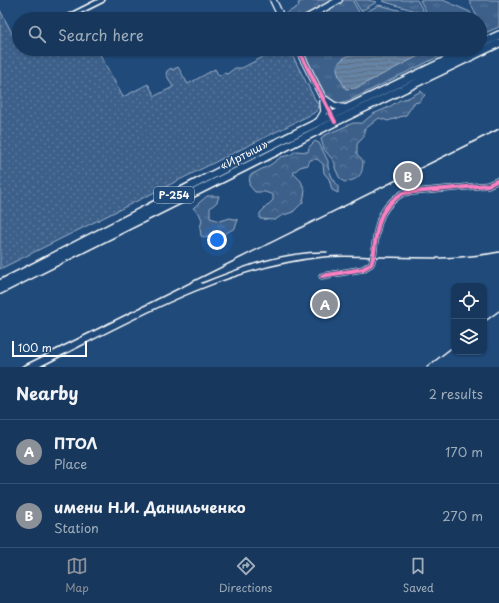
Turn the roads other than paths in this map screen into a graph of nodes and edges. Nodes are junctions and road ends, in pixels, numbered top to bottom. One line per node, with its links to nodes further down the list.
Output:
1 (102, 0): 4 (street)
2 (273, 0): 5 (street)
3 (339, 0): 6 (street)
4 (78, 12)
5 (279, 12)
6 (318, 12)
7 (499, 35): 8 (main road)
8 (487, 41)
9 (499, 43): 10 (main road, «Иртыш» / Р-254)
10 (487, 48)
11 (302, 56): 14 (street)
12 (456, 56): 15 (main road, «Иртыш» / Р-254)
13 (471, 56): 16 (main road, «Иртыш» / Р-254)
14 (322, 96): 15 (street); 16 (street); 17 (street)
15 (348, 108): 16 (main road, «Иртыш» / Р-254)
16 (333, 119): 17 (main road, «Иртыш» / Р-254); 21 (main road, «Иртыш» / Р-254)
17 (316, 124): 20 (main road, «Иртыш» / Р-254)
18 (499, 180): 19 (street)
19 (322, 276)
20 (0, 284)
21 (0, 290)

